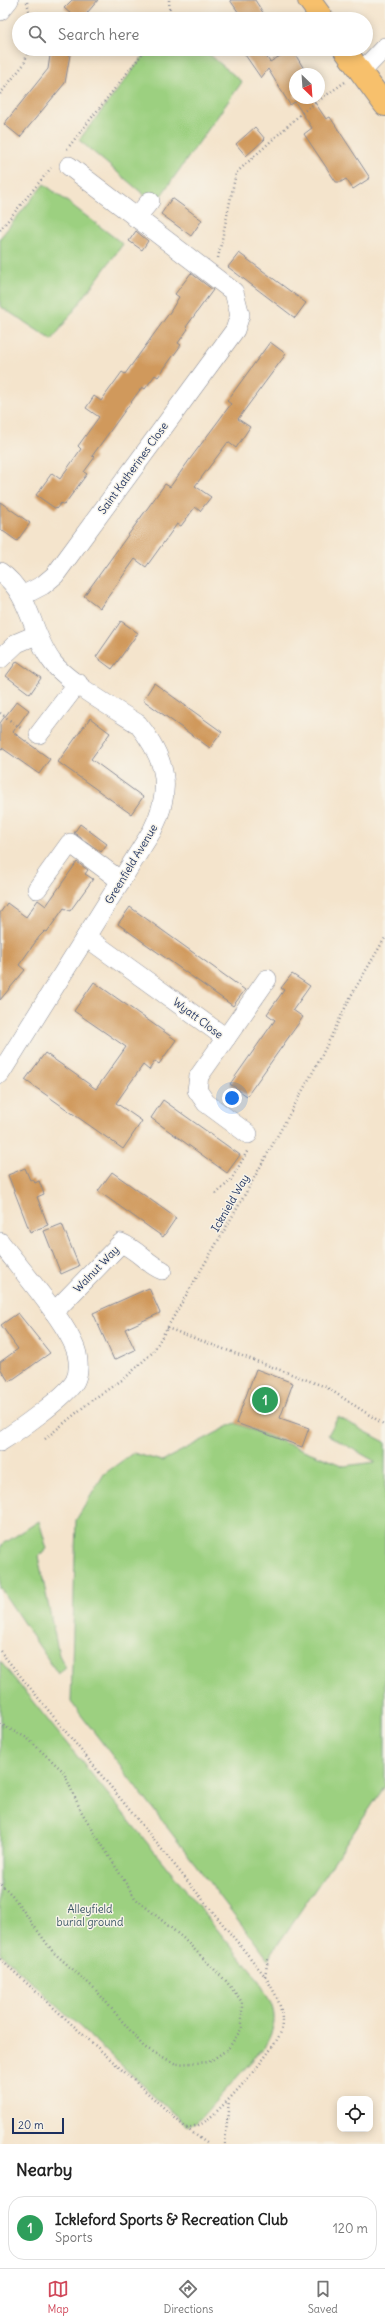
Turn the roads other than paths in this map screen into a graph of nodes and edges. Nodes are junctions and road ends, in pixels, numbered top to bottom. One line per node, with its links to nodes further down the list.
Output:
1 (9, 0): 3 (street)
2 (309, 0): 4 (main road)
3 (0, 10)
4 (318, 12)
5 (385, 47): 7 (street)
6 (349, 56): 7 (main road)
7 (361, 72): 8 (main road)
8 (385, 105)
9 (61, 163): 11 (street)
10 (150, 200): 11 (street)
11 (136, 218): 13 (street, Saint Katherines Close)
12 (0, 572): 13 (street, Greenfield Avenue)
13 (22, 596): 14 (street, Greenfield Avenue)
14 (36, 634): 15 (street); 16 (street, Greenfield Avenue)
15 (0, 659)
16 (78, 684): 17 (street); 18 (street, Greenfield Avenue)
17 (39, 734)
18 (121, 882): 19 (street); 20 (street, Greenfield Avenue)
19 (37, 889)
20 (86, 937): 22 (street, Wyatt Close); 23 (street, Greenfield Avenue)
21 (267, 979): 22 (street)
22 (226, 1038): 24 (street, Wyatt Close)
23 (0, 1074)
24 (248, 1134)
25 (0, 1242): 27 (street)
26 (162, 1270): 27 (street, Walnut Way)
27 (54, 1312): 28 (street)
28 (0, 1442)

